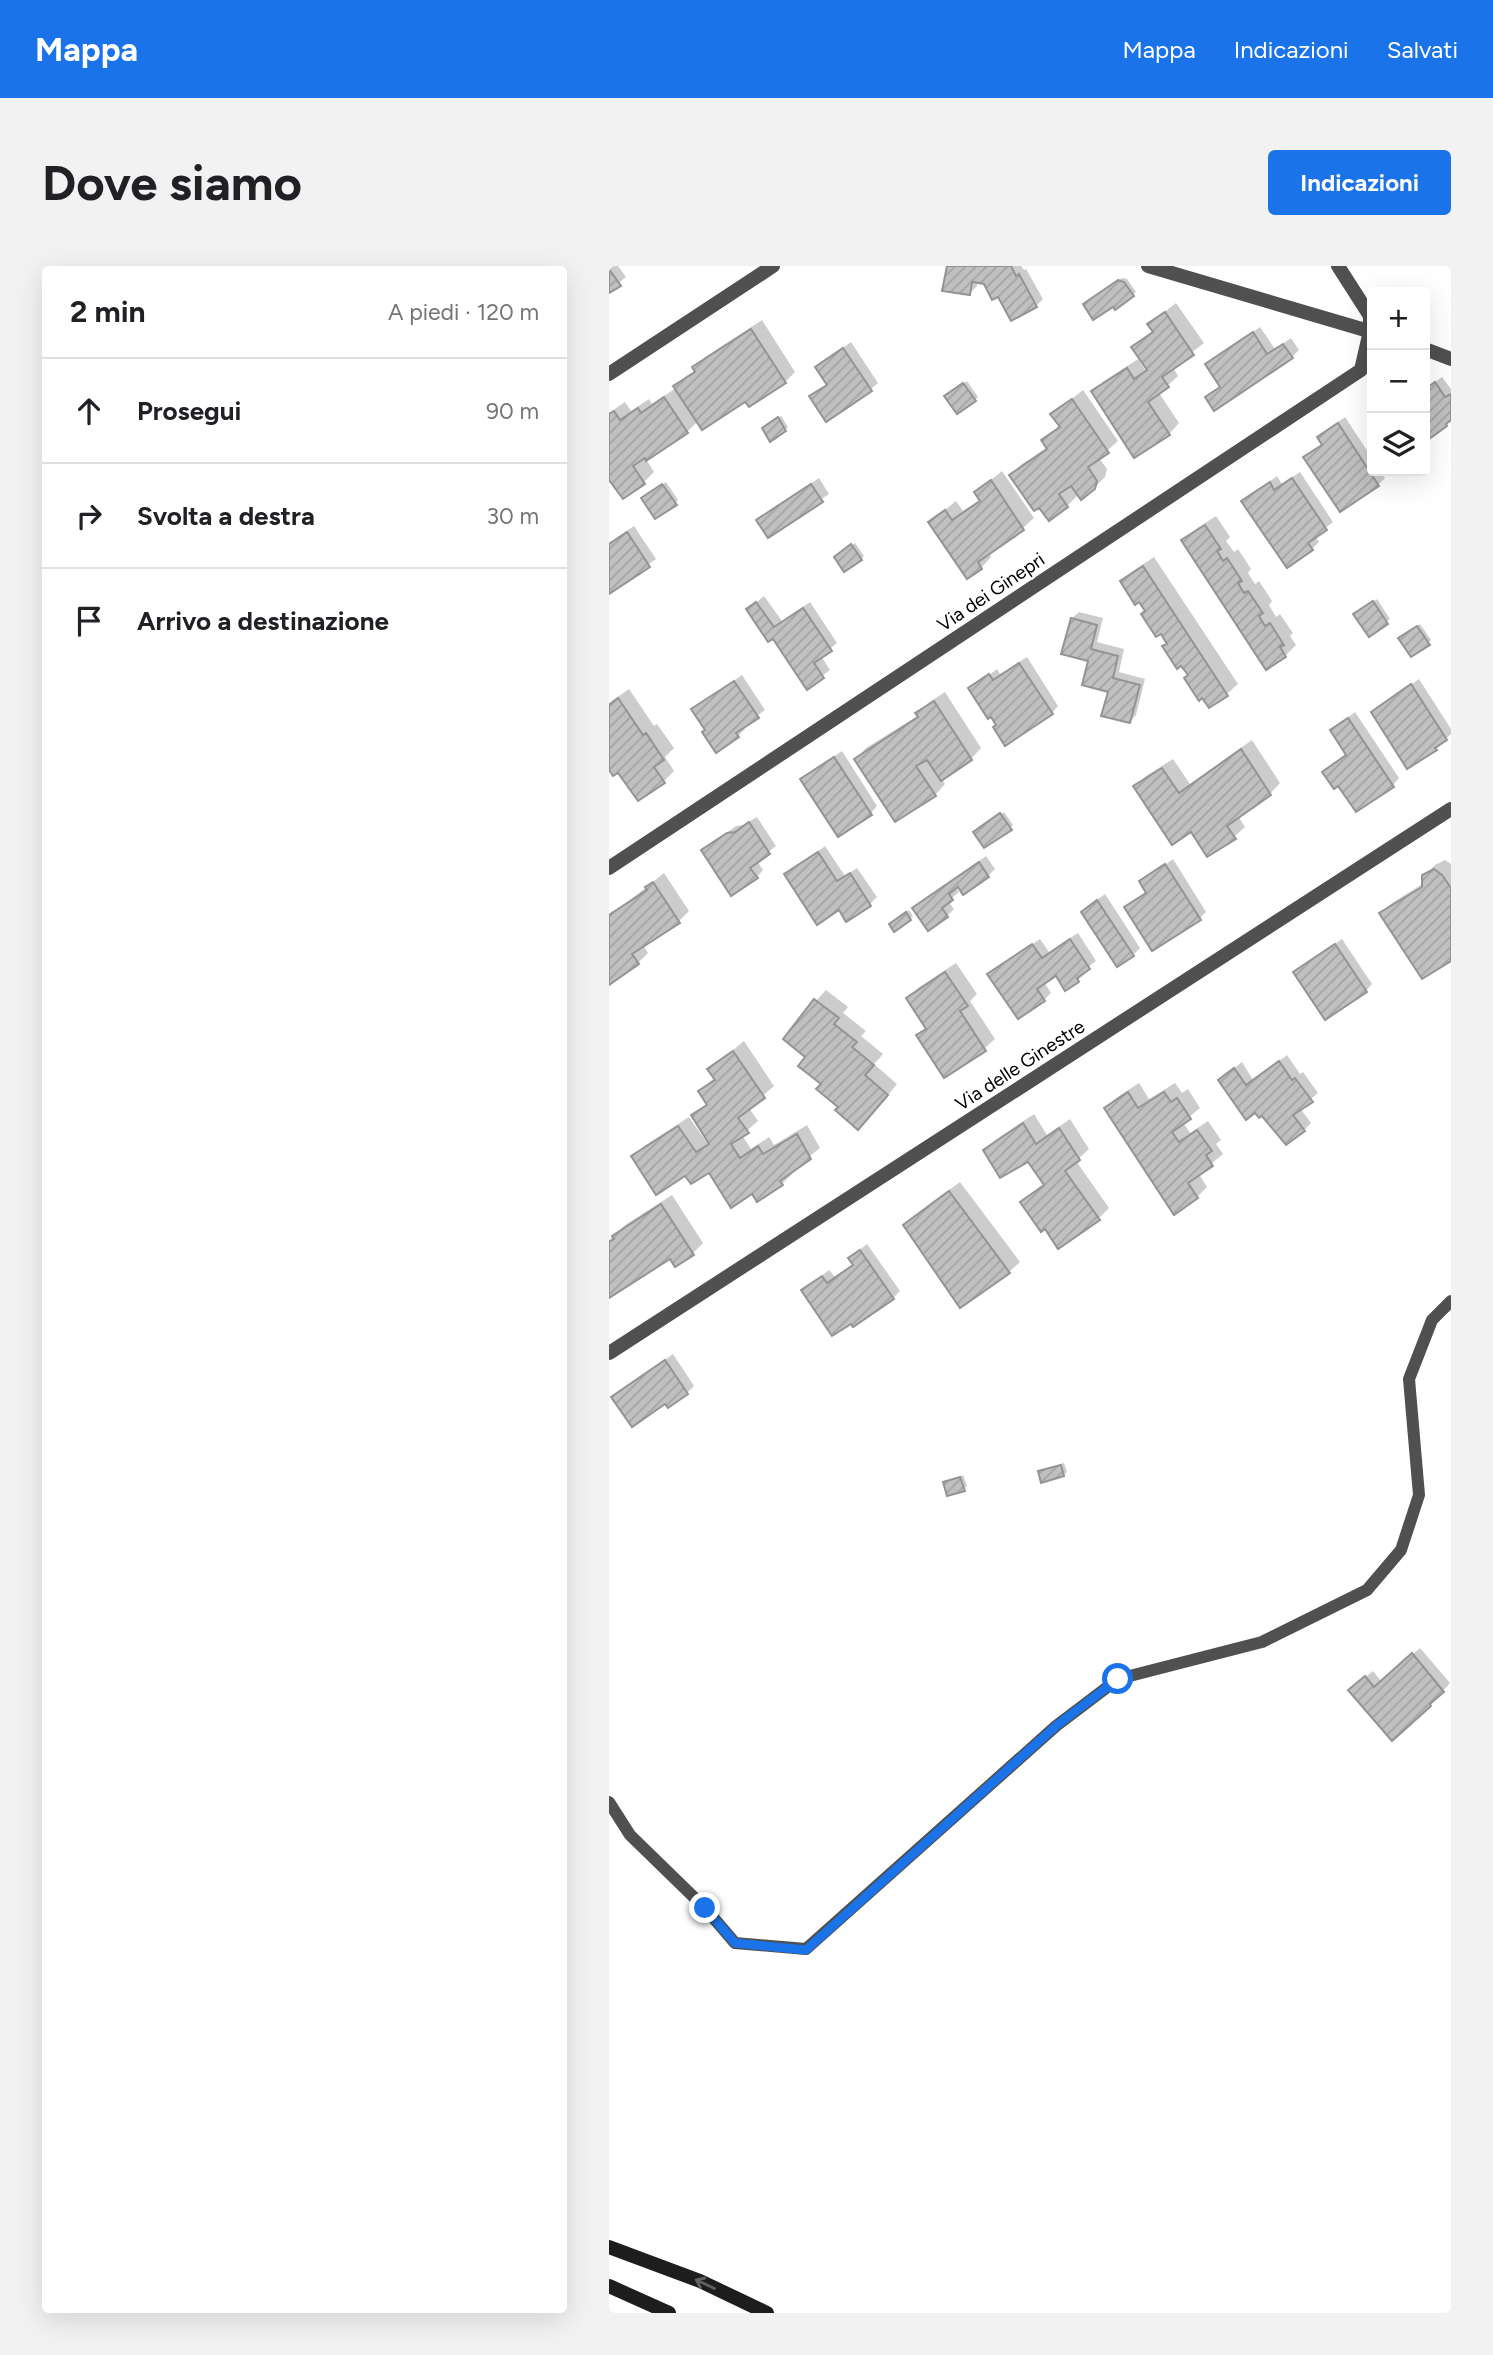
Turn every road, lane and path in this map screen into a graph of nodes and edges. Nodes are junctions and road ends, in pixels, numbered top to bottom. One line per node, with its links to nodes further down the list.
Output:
1 (773, 266): 9 (street)
2 (1148, 266): 5 (street)
3 (1338, 266): 4 (street)
4 (1367, 311)
5 (1367, 330)
6 (1367, 347): 11 (street, Via dei Ginepri)
7 (1428, 350): 8 (street)
8 (1451, 359)
9 (609, 374)
10 (1451, 809): 13 (street, Via delle Ginestre)
11 (609, 868)
12 (1451, 1301): 14 (lane)
13 (609, 1353)
14 (609, 1802)
15 (609, 2247): 18 (main road, one-way to 15)
16 (609, 2286): 17 (main road)
17 (669, 2313)
18 (767, 2313)

